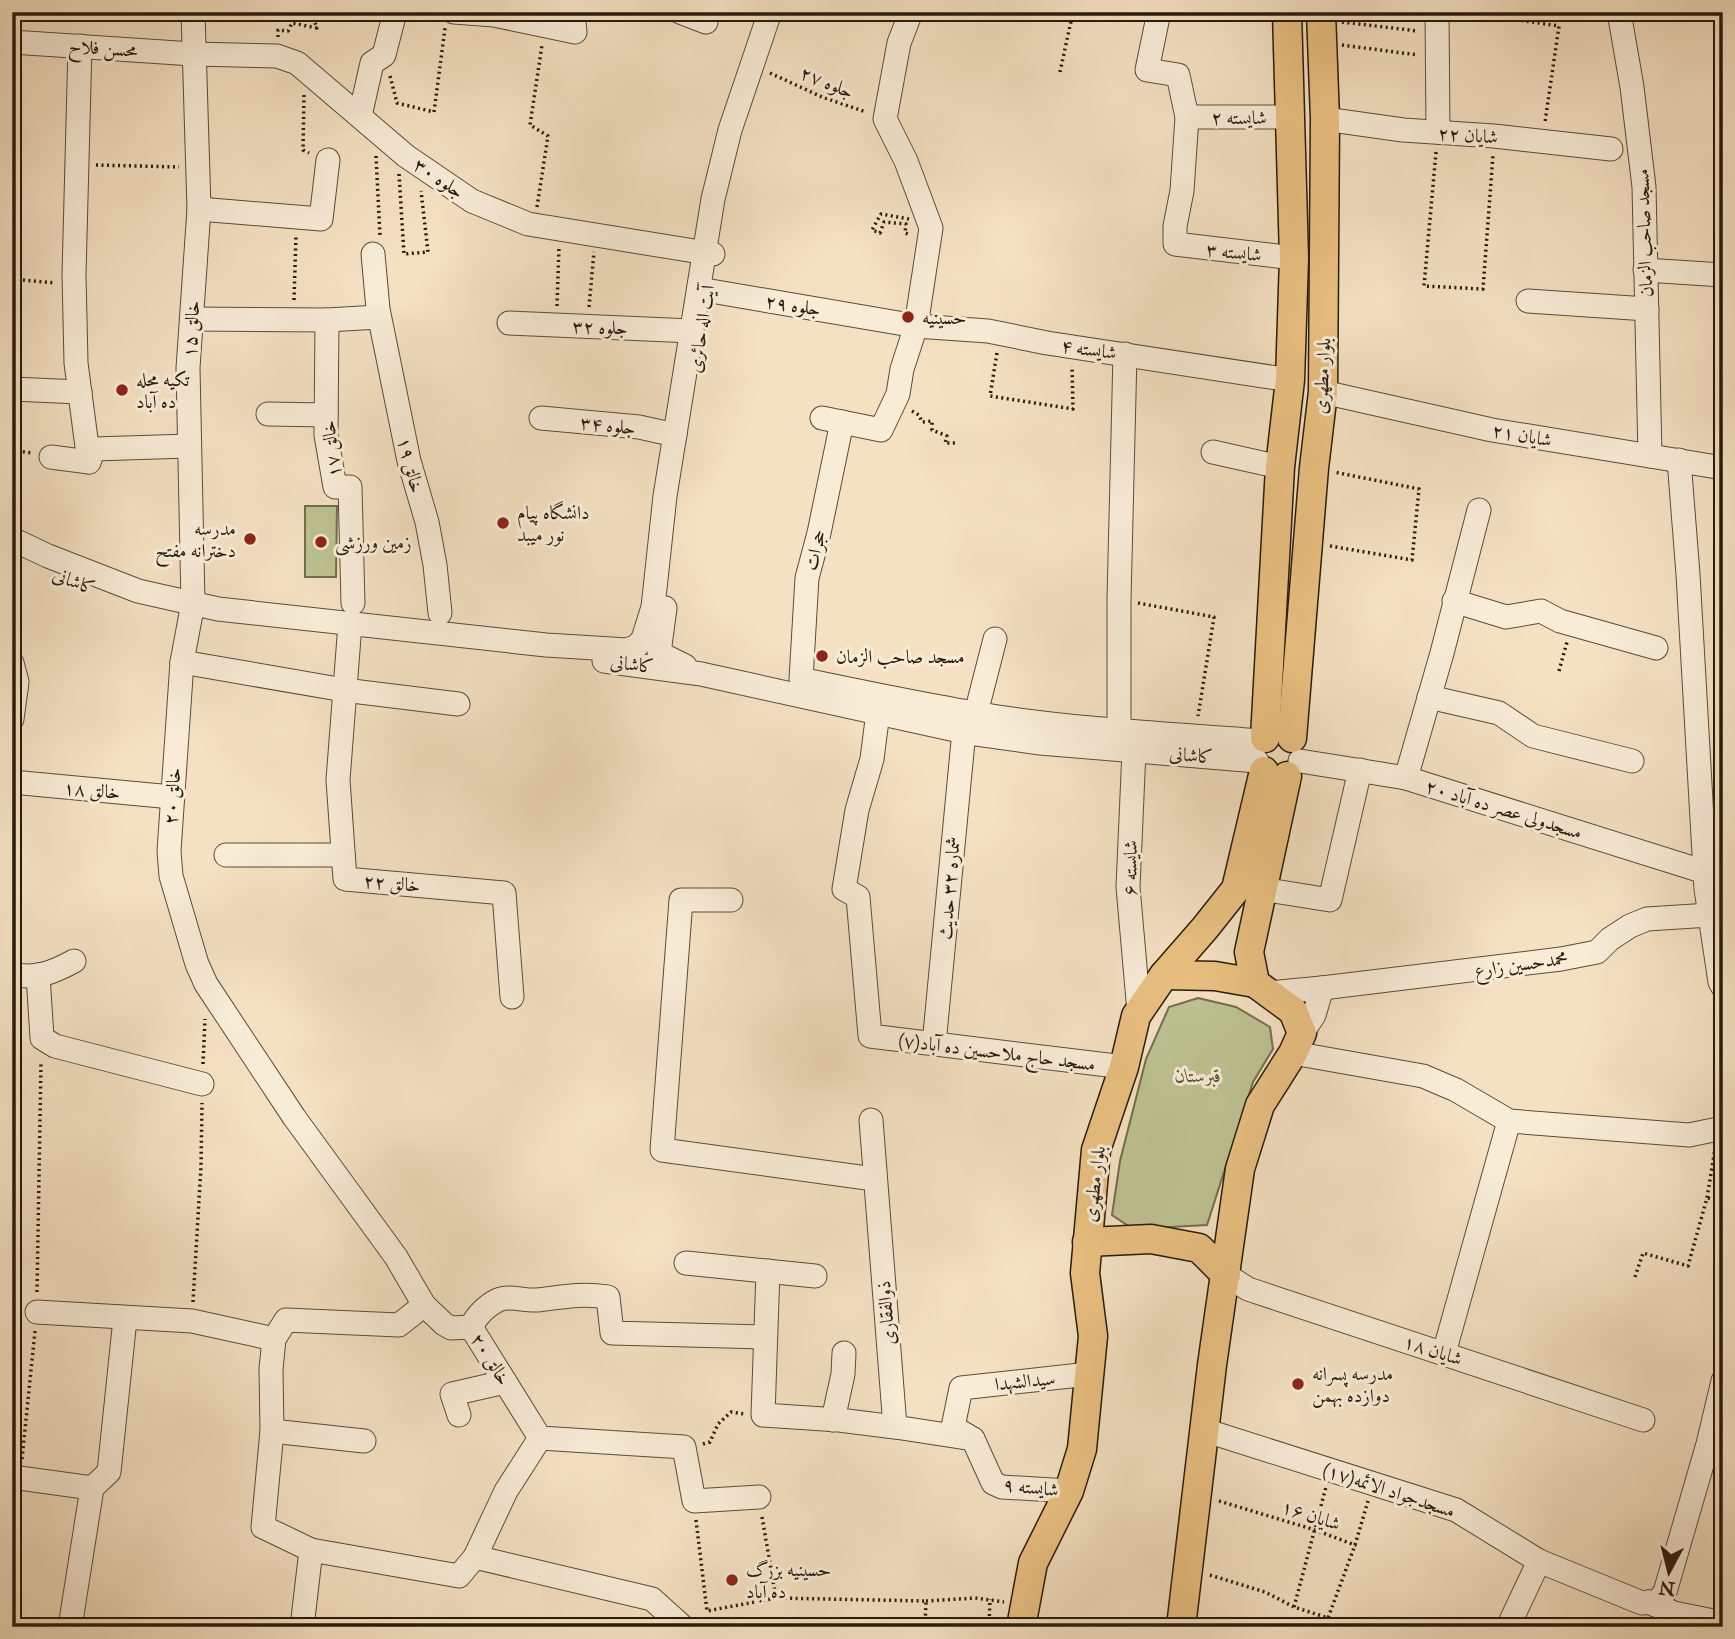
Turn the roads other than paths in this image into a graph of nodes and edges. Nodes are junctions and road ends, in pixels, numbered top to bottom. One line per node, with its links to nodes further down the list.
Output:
1 (192, 12): 17 (street, خالق ۱۵)
2 (395, 12): 21 (street)
3 (573, 12): 11 (street)
4 (680, 12): 12 (street)
5 (770, 12): 27 (street, آیت اله حائری)
6 (780, 12): 27 (street, آیت اله حائری)
7 (911, 12): 39 (street)
8 (1159, 12): 18 (street)
9 (1287, 12): 19 (main road, بلوار مطهری)
10 (1619, 12): 29 (street, مسجد صاحب الزمان)
11 (450, 18)
12 (706, 22)
13 (1437, 23): 22 (street)
14 (1322, 24): 20 (main road, بلوار مطهری)
15 (12, 42): 16 (street, محسن فلاح)
16 (80, 46): 17 (street, محسن فلاح); 44 (street)
17 (193, 54): 21 (street, جلوه ۳۰); 25 (street, خالق ۱۵)
18 (1188, 117): 19 (street, شایسته ۲); 28 (street, شایسته ۳)
19 (1291, 117): 28 (main road, بلوار مطهری)
20 (1325, 119): 22 (street, شایان ۲۲); 45 (main road, بلوار مطهری)
21 (367, 123): 27 (street, جلوه ۳۰)
22 (1438, 132): 23 (street, شایان ۲۲)
23 (1611, 149)
24 (328, 160): 25 (street)
25 (199, 209): 35 (street, خالق ۱۵)
26 (373, 254): 34 (street, خالق ۱۹)
27 (709, 254): 31 (street, آیت اله حائری)
28 (1294, 258): 42 (main road, بلوار مطهری)
29 (1645, 270): 30 (street); 33 (street, مسجد صاحب الزمان)
30 (1723, 275)
31 (703, 289): 37 (street, جلوه ۲۹); 40 (street, آیت اله حائری); 69 (street, آیت اله حائری)
32 (1528, 301): 33 (street)
33 (1647, 309): 52 (street, مسجد صاحب الزمان)
34 (379, 313): 36 (street); 64 (street, خالق ۱۹)
35 (192, 319): 36 (street); 50 (street, خالق ۱۵)
36 (327, 320): 47 (street, خالق ۱۷)
37 (888, 320): 39 (street, شایسته ۴)
38 (509, 323): 40 (street, جلوه ۳۲)
39 (916, 326): 41 (street, شایسته ۴); 74 (street, حجرات)
40 (692, 331): 49 (street, آیت اله حائری)
41 (1125, 354): 42 (street, شایسته ۴); 81 (street)
42 (1290, 380): 56 (main road, بلوار مطهری)
43 (12, 389): 44 (street)
44 (80, 392): 55 (street)
45 (1323, 392): 52 (street, شایان ۲۱); 83 (main road, بلوار مطهری)
46 (268, 414): 47 (street)
47 (326, 415): 65 (street, خالق ۱۷)
48 (541, 418): 49 (street, جلوه ۳۴)
49 (675, 435): 62 (street, آیت اله حائری)
50 (189, 446): 55 (street); 63 (street, خالق ۱۵)
51 (1213, 452): 56 (street)
52 (1650, 456): 54 (street, شایان ۲۱)
53 (51, 457): 55 (street)
54 (1679, 460): 57 (street, شایان ۲۱); 91 (street)
55 (89, 462)
56 (1280, 467): 83 (main road, بلوار مطهری)
57 (1723, 468)
58 (1479, 510): 61 (street)
59 (12, 539): 63 (street, کاشانی)
60 (12, 555): 63 (street, کاشانی)
61 (1454, 601): 67 (street); 76 (street)
62 (653, 607): 68 (street, کاشانی)
63 (191, 610): 65 (street, کاشانی); 72 (street, خالق ۲۰)
64 (440, 613)
65 (351, 622): 68 (street, کاشانی); 70 (street, کاشانی); 75 (street, خالق ۲۲)
66 (995, 639): 80 (street, شماره ۳۲ حدیث)
67 (1656, 648)
68 (627, 650): 69 (street, کاشانی); 70 (street)
69 (659, 653): 73 (street); 74 (street, کاشانی)
70 (600, 660): 73 (street, کاشانی)
71 (12, 663): 78 (street)
72 (181, 663): 75 (street); 88 (street, خالق ۲۰)
73 (701, 674): 79 (street, کاشانی)
74 (801, 679): 80 (street, کاشانی)
75 (344, 690): 77 (street); 90 (street, خالق ۲۲)
76 (1429, 698): 84 (street); 86 (street)
77 (458, 704)
78 (13, 708)
79 (878, 712): 80 (street, کاشانی); 105 (street, مسجد حاج ملاحسین ده آباد(۷))
80 (970, 722): 81 (street, کاشانی); 82 (street, کاشانی); 105 (street, شماره ۳۲ حدیث)
81 (1119, 730): 82 (street); 83 (street, کاشانی)
82 (1134, 751): 83 (street, کاشانی); 103 (street, شایسته ۶)
83 (1276, 755): 85 (street, مسجدولی عصر ده آباد ۲۰); 92 (main road, بلوار مطهری); 98 (main road, بلوار مطهری)
84 (1632, 761)
85 (1360, 770): 86 (street, مسجدولی عصر ده آباد ۲۰); 92 (street)
86 (1406, 778): 91 (street, مسجدولی عصر ده آباد ۲۰)
87 (12, 782): 88 (street, خالق ۱۸)
88 (172, 797): 117 (street, خالق ۲۰)
89 (226, 855): 90 (street)
90 (344, 855): 102 (street, خالق ۲۲)
91 (1714, 872): 94 (street)
92 (1262, 889): 100 (main road, بلوار مطهری)
93 (732, 900): 111 (street)
94 (1710, 915): 99 (street); 101 (street, محمدحسین زارع)
95 (74, 961): 97 (street)
96 (12, 974): 97 (street)
97 (38, 975): 107 (street)
98 (1164, 975): 100 (main road); 103 (main road, بلوار مطهری)
99 (1723, 987)
100 (1262, 988): 101 (street, محمدحسین زارع); 104 (main road)
101 (1322, 988): 104 (street)
102 (512, 997)
103 (1139, 1012): 106 (main road, بلوار مطهری)
104 (1297, 1043): 109 (street); 115 (main road)
105 (934, 1044): 106 (street, مسجد حاج ملاحسین ده آباد(۷))
106 (1124, 1067): 112 (main road, بلوار مطهری)
107 (202, 1084)
108 (871, 1121): 111 (street, ذوالفقاری)
109 (1509, 1121): 110 (street); 124 (street)
110 (1720, 1129)
111 (874, 1179): 131 (street, ذوالفقاری)
112 (1087, 1242): 115 (main road); 125 (main road, بلوار مطهری)
113 (686, 1263): 114 (street)
114 (768, 1272): 116 (street); 121 (street)
115 (1226, 1275): 124 (street, شایان ۱۸); 132 (main road)
116 (815, 1276)
117 (424, 1305): 120 (street, خالق ۲۰); 122 (street)
118 (37, 1312): 119 (street)
119 (125, 1319): 122 (street); 138 (street)
120 (471, 1326): 121 (street); 127 (street, خالق ۲۰)
121 (765, 1337): 129 (street)
122 (274, 1339): 133 (street)
123 (844, 1353): 129 (street)
124 (1444, 1353): 130 (street, شایان ۱۸)
125 (1089, 1374): 135 (street, سیدالشهدا); 139 (main road, بلوار مطهری)
126 (1723, 1381): 144 (street)
127 (505, 1382): 128 (street); 134 (street, خالق ۲۰)
128 (459, 1415)
129 (834, 1420): 131 (street)
130 (1643, 1420)
131 (895, 1427): 135 (street)
132 (1204, 1430): 143 (street, مسجدجواد الائمه(۱۷)); 150 (main road)
133 (272, 1431): 136 (street); 141 (street)
134 (540, 1438): 140 (street); 142 (street)
135 (973, 1439): 139 (street, شایسته ۹)
136 (364, 1441)
137 (16, 1477): 138 (street)
138 (92, 1488): 147 (street)
139 (1069, 1491): 145 (main road, بلوار مطهری)
140 (759, 1497)
141 (312, 1549): 142 (street); 148 (street)
142 (475, 1557): 149 (street)
143 (1539, 1561): 144 (street, مسجدجواد الائمه(۱۷)); 151 (street)
144 (1645, 1603): 146 (street, مسجدجواد الائمه(۱۷))
145 (1022, 1617)
146 (1723, 1623)
147 (70, 1627)
148 (302, 1627)
149 (683, 1627)
150 (1181, 1627)
151 (1508, 1627)

